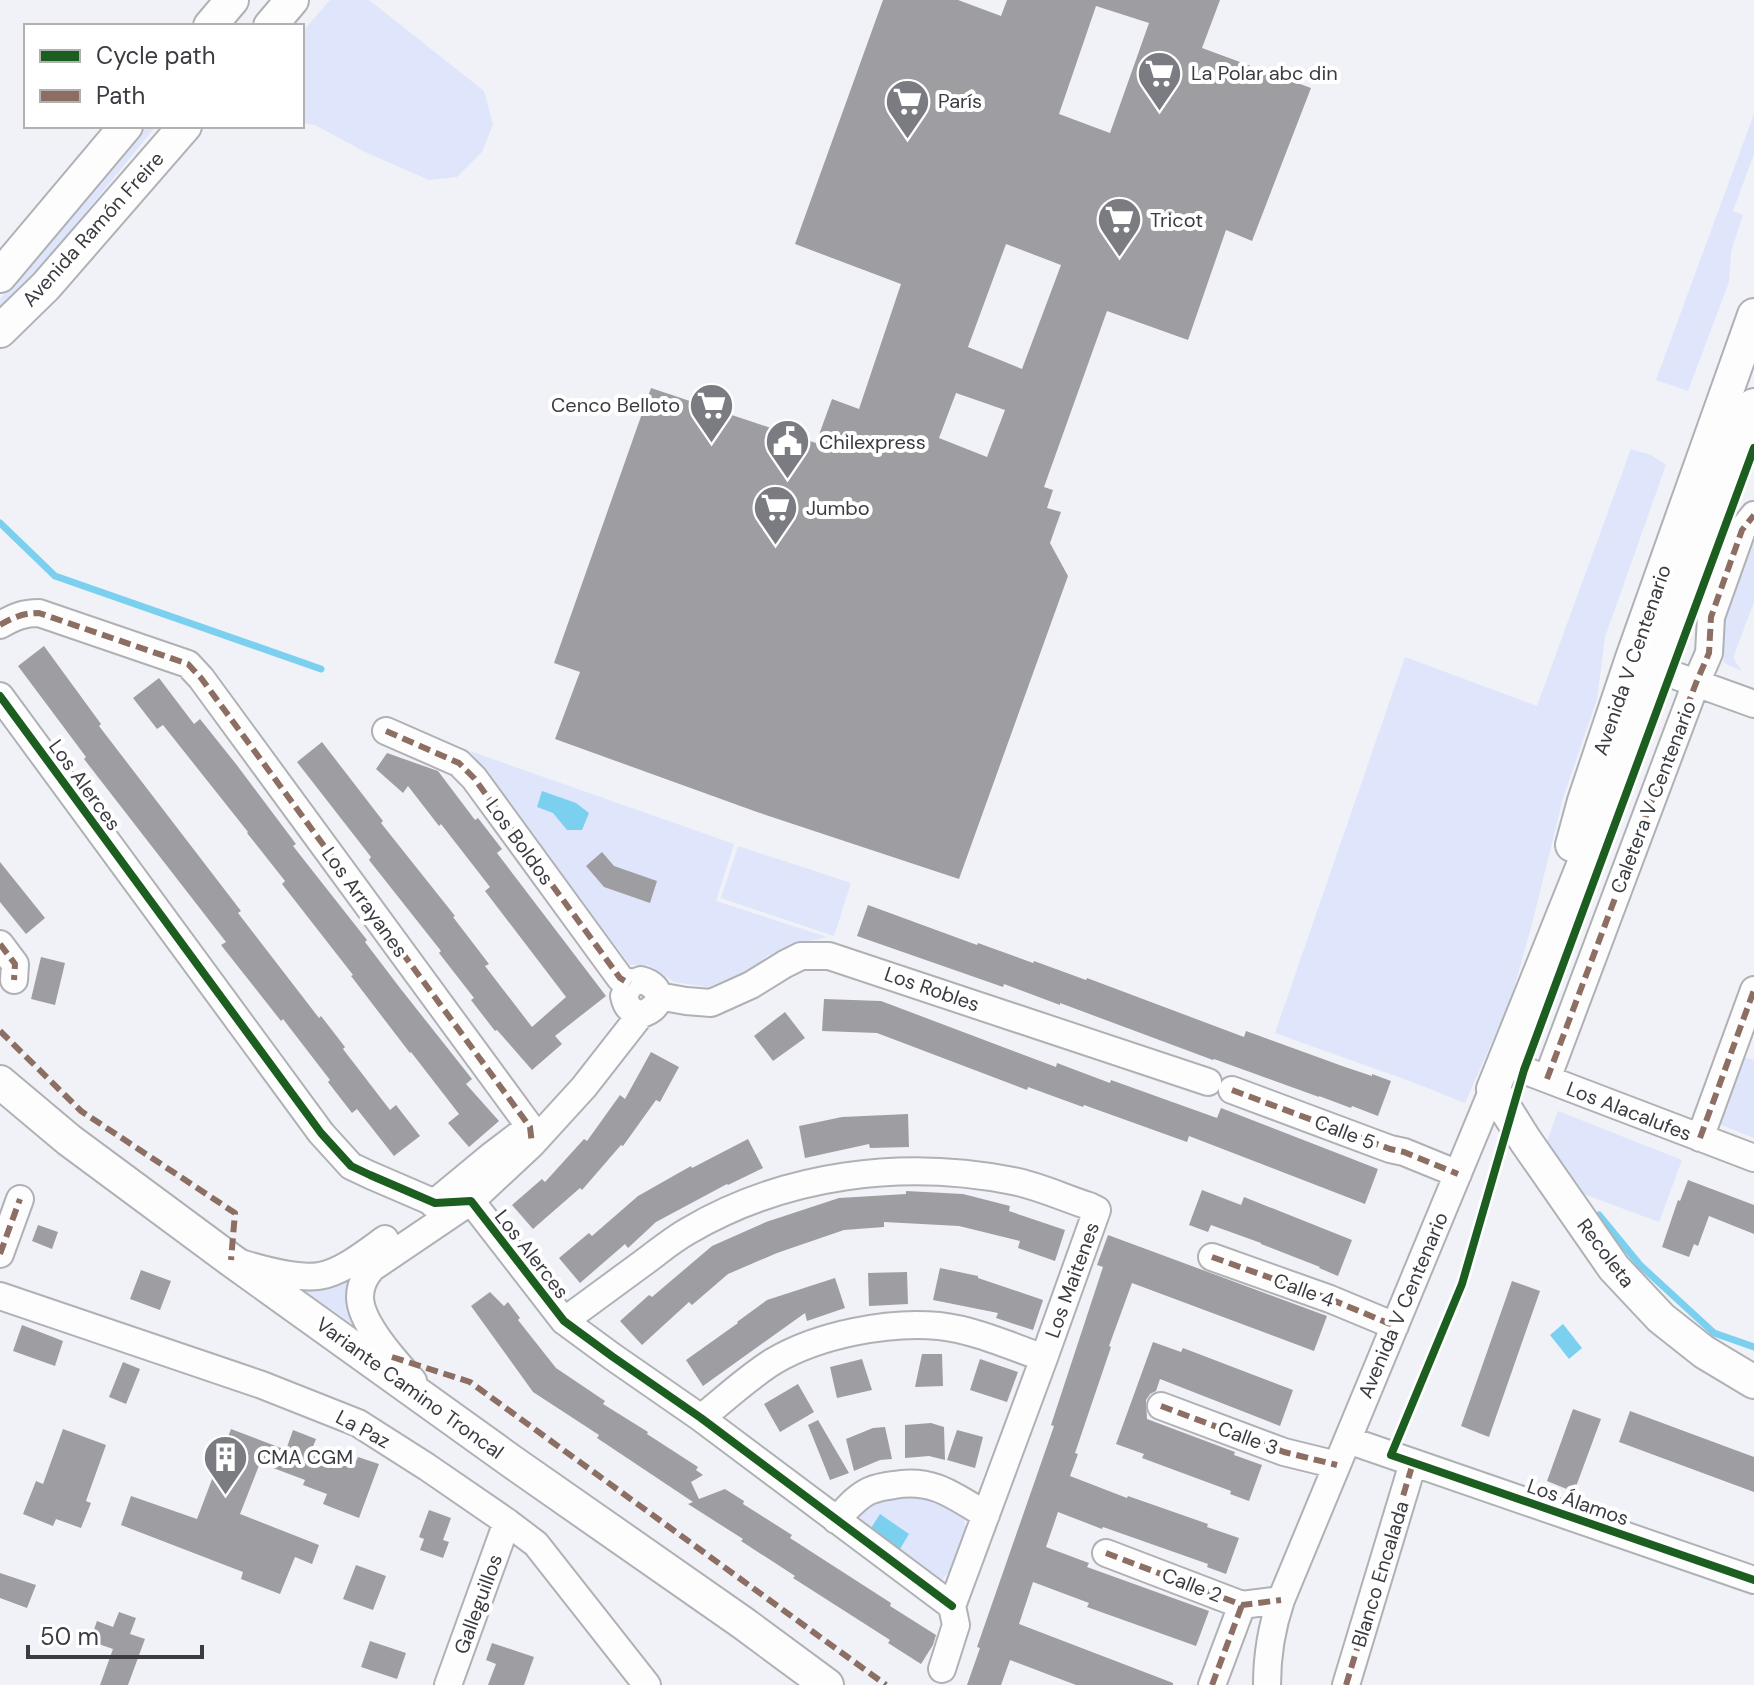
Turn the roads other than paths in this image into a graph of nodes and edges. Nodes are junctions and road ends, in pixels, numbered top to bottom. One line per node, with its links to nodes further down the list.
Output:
1 (232, 0): 3 (main road)
2 (292, 0): 4 (main road)
3 (212, 24)
4 (272, 24)
5 (124, 128): 7 (main road, Avenida Ramón Freire)
6 (183, 128): 8 (main road, Avenida Ramón Freire)
7 (5, 268)
8 (46, 286): 10 (main road, Avenida Ramón Freire); 11 (main road)
9 (1754, 315): 24 (main road, Avenida V Centenario)
10 (0, 331)
11 (0, 340)
12 (1754, 405): 15 (main road, Avenida V Centenario)
13 (1754, 515): 16 (street, Caletera V Centenario)
14 (0, 625): 29 (street, Los Arrayanes)
15 (1657, 669): 16 (street); 24 (main road, Avenida V Centenario)
16 (1696, 683): 18 (street); 26 (street, Caletera V Centenario)
17 (0, 696): 35 (street, Los Alerces)
18 (1754, 704)
19 (386, 731): 23 (street, Los Boldos)
20 (0, 944): 21 (street)
21 (14, 980)
22 (1754, 990): 30 (street)
23 (639, 999): 28 (street, Los Robles); 29 (street)
24 (1525, 1010): 25 (main road, Avenida V Centenario)
25 (1499, 1076): 26 (street, Los Alacalufes); 32 (street, Avenida V Centenario); 44 (main road, Recoleta)
26 (1547, 1079): 30 (street, Los Alacalufes)
27 (0, 1082): 38 (main road, Variante Camino Troncal)
28 (1220, 1086): 32 (street, Calle 5)
29 (531, 1136): 34 (street); 35 (street)
30 (1700, 1138): 31 (street, Los Alacalufes)
31 (1754, 1158)
32 (1458, 1174): 42 (street, Avenida V Centenario)
33 (20, 1199): 36 (street)
34 (471, 1201): 35 (street, Los Alerces); 39 (street); 41 (street, Los Alerces)
35 (435, 1203): 39 (street)
36 (0, 1254)
37 (1212, 1257): 42 (street, Calle 4)
38 (231, 1260): 39 (street); 45 (main road, Variante Camino Troncal)
39 (368, 1261): 45 (street)
40 (0, 1296): 53 (street, La Paz)
41 (564, 1321): 43 (street, Los Maitenes); 47 (street, Los Alerces)
42 (1395, 1326): 48 (street, Avenida V Centenario)
43 (1044, 1358): 47 (street); 51 (street, Los Maitenes)
44 (1754, 1382)
45 (430, 1402): 62 (main road, Variante Camino Troncal)
46 (1161, 1406): 50 (street, Calle 3)
47 (701, 1418): 52 (street, Los Alerces)
48 (1348, 1440): 49 (street, Los Álamos); 50 (street, Avenida V Centenario)
49 (1413, 1463): 55 (street, Los Álamos); 65 (street, Blanco Encalada)
50 (1337, 1465): 56 (street, Avenida V Centenario)
51 (986, 1515): 52 (street); 58 (street, Los Maitenes)
52 (836, 1520): 58 (street, Los Alerces)
53 (507, 1522): 60 (street, Galleguillos); 61 (street, La Paz)
54 (1106, 1553): 57 (street, Calle 2)
55 (1754, 1580)
56 (1281, 1600): 57 (street, Calle 2); 64 (street, Avenida V Centenario)
57 (1242, 1605): 63 (street)
58 (952, 1606): 59 (street, Los Maitenes)
59 (942, 1669)
60 (448, 1685)
61 (647, 1685)
62 (827, 1685)
63 (1212, 1685)
64 (1267, 1685)
65 (1346, 1685)

